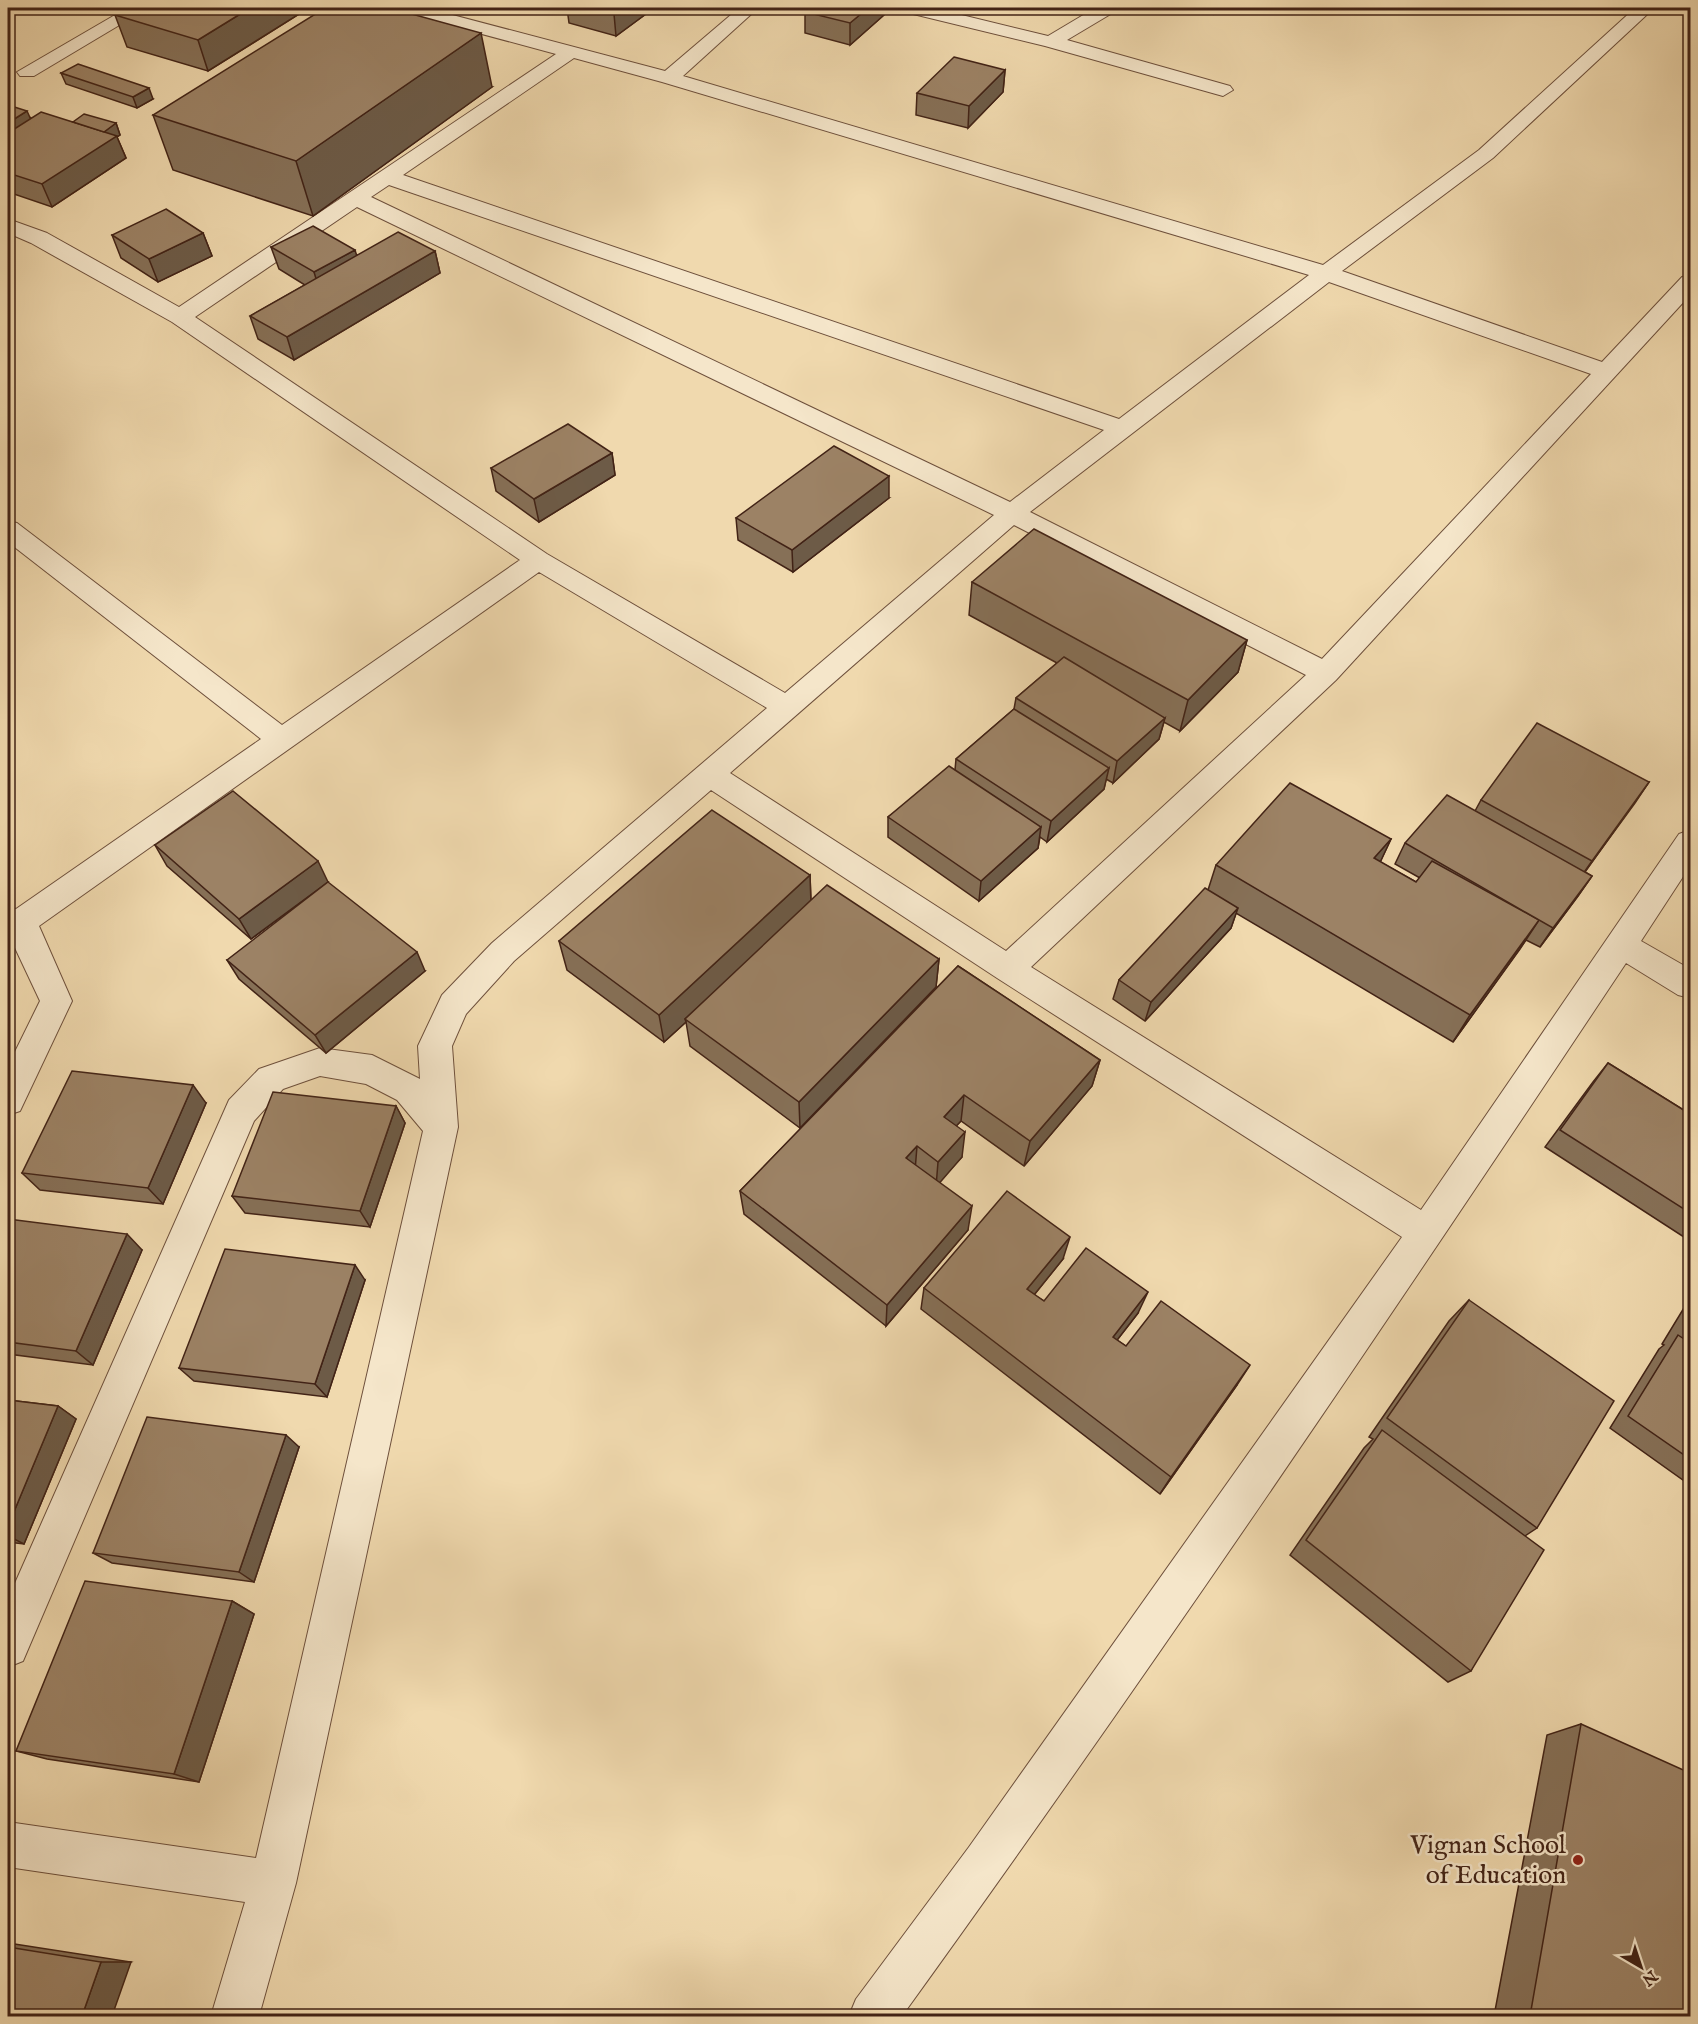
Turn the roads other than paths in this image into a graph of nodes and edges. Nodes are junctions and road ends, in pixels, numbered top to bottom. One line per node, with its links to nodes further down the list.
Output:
1 (139, 8): 9 (street)
2 (407, 8): 8 (street)
3 (749, 8): 10 (street)
4 (912, 8): 7 (street)
5 (1107, 8): 7 (street)
6 (1645, 8): 15 (street)
7 (1051, 42): 11 (street)
8 (571, 52): 10 (street); 12 (street)
9 (27, 72)
10 (669, 78): 15 (street)
11 (1223, 90)
12 (387, 177): 13 (street); 19 (street)
13 (356, 198): 17 (street); 20 (street)
14 (8, 225): 17 (street)
15 (1326, 273): 18 (street); 19 (street)
16 (1690, 282): 18 (street)
17 (180, 317): 22 (street)
18 (1609, 372): 23 (street)
19 (1124, 429): 20 (street)
20 (1012, 513): 23 (street); 24 (street)
21 (8, 529): 25 (street)
22 (538, 560): 24 (street); 25 (street)
23 (1326, 673): 30 (street)
24 (785, 706): 26 (street)
25 (282, 740): 28 (street)
26 (709, 774): 30 (street); 33 (street)
27 (1690, 842): 29 (street)
28 (14, 921): 32 (street)
29 (1623, 946): 31 (street); 34 (street)
30 (1008, 969): 34 (street)
31 (1690, 985)
32 (8, 1100)
33 (441, 1127): 35 (street); 37 (street)
34 (1426, 1233): 39 (street)
35 (8, 1646)
36 (8, 1845): 37 (street)
37 (273, 1883): 38 (street)
38 (235, 2016)
39 (873, 2016)

